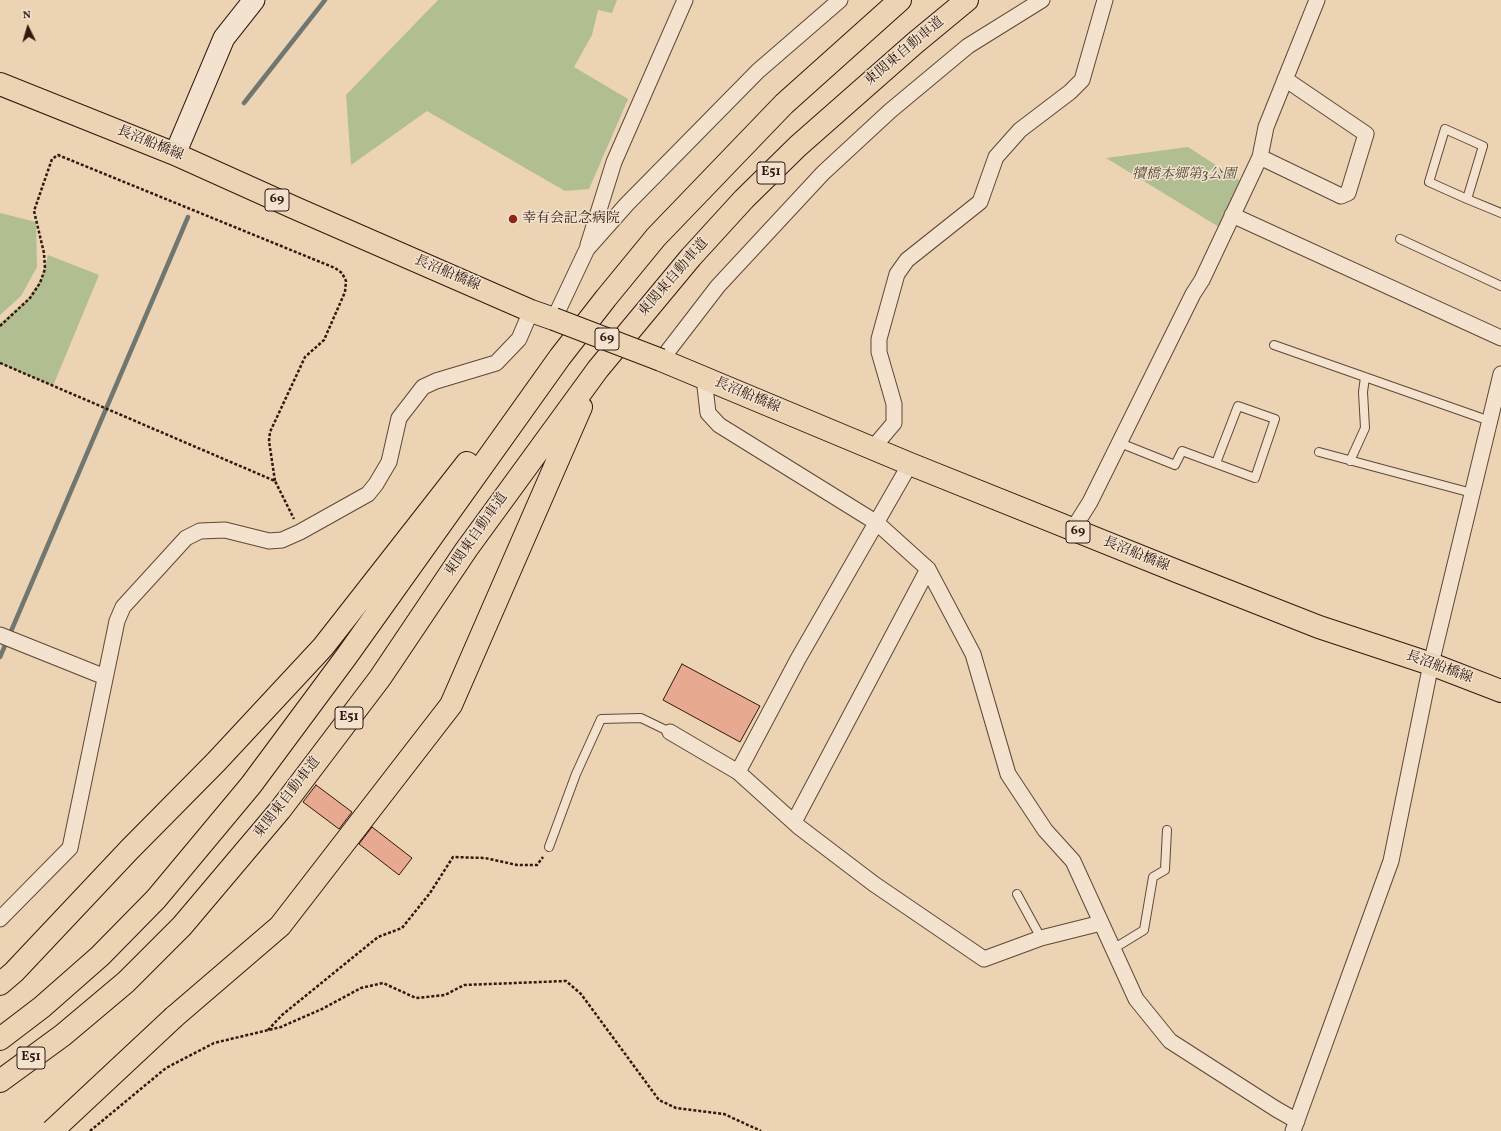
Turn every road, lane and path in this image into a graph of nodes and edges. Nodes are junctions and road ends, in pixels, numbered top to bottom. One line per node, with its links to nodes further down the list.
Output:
1 (254, 0): 13 (street)
2 (685, 0): 19 (street)
3 (840, 0): 19 (street)
4 (900, 0): 26 (main road, E51)
5 (967, 0): 10 (main road, 東関東自動車道 / E51)
6 (974, 0): 10 (main road)
7 (1042, 0): 27 (street)
8 (1104, 0): 35 (street)
9 (1316, 0): 11 (street)
10 (915, 42): 29 (main road, 東関東自動車道 / E51)
11 (1285, 79): 14 (street); 14 (street)
12 (0, 84): 13 (main road, 長沼船橋線 / 69)
13 (175, 154): 21 (main road, 長沼船橋線 / 69)
14 (1260, 157): 17 (street)
15 (1467, 199): 15 (lane); 16 (lane)
16 (1501, 213)
17 (1232, 215): 24 (street); 34 (street)
18 (1400, 239): 20 (lane)
19 (587, 249): 22 (street)
20 (1501, 286)
21 (531, 311): 22 (main road, 長沼船橋線 / 69); 44 (street)
22 (554, 319): 27 (main road, 長沼船橋線 / 69, bridge)
23 (0, 326): 40 (path)
24 (1501, 338)
25 (1274, 346): 31 (lane)
26 (560, 357): 60 (main road); 62 (main road, E51)
27 (661, 360): 32 (main road, 長沼船橋線 / 69)
28 (0, 363): 40 (path)
29 (598, 369): 63 (main road, 東関東自動車道 / E51); 65 (main road, bridge)
30 (1501, 374): 33 (street)
31 (1365, 377): 33 (lane); 37 (lane)
32 (704, 378): 35 (main road, 長沼船橋線 / 69); 42 (street)
33 (1490, 421): 41 (street)
34 (1120, 442): 38 (lane); 43 (street)
35 (872, 449): 39 (main road, 長沼船橋線 / 69)
36 (1319, 452): 37 (lane)
37 (1350, 461): 41 (lane)
38 (1216, 463): 38 (lane)
39 (910, 464): 42 (street); 43 (main road, 長沼船橋線 / 69)
40 (274, 481): 44 (path)
41 (1472, 493): 47 (street)
42 (877, 523): 45 (street); 51 (street)
43 (1073, 529): 47 (main road, 長沼船橋線 / 69)
44 (300, 532): 48 (street)
45 (928, 569): 52 (street); 57 (street)
46 (0, 635): 48 (street)
47 (1430, 664): 49 (main road, 長沼船橋線 / 69); 64 (street)
48 (105, 676): 56 (street)
49 (1501, 691)
50 (670, 732): 51 (street); 54 (lane)
51 (738, 772): 52 (street)
52 (794, 822): 58 (street)
53 (1167, 830): 59 (lane)
54 (549, 847): 61 (path)
55 (1017, 894): 58 (lane)
56 (0, 919)
57 (1101, 923): 58 (street); 59 (street)
58 (1041, 938)
59 (1113, 949): 64 (street)
60 (0, 984)
61 (268, 1030): 66 (path); 67 (path)
62 (0, 1039)
63 (0, 1081)
64 (1295, 1126)
65 (52, 1131)
66 (90, 1131)
67 (761, 1131)

